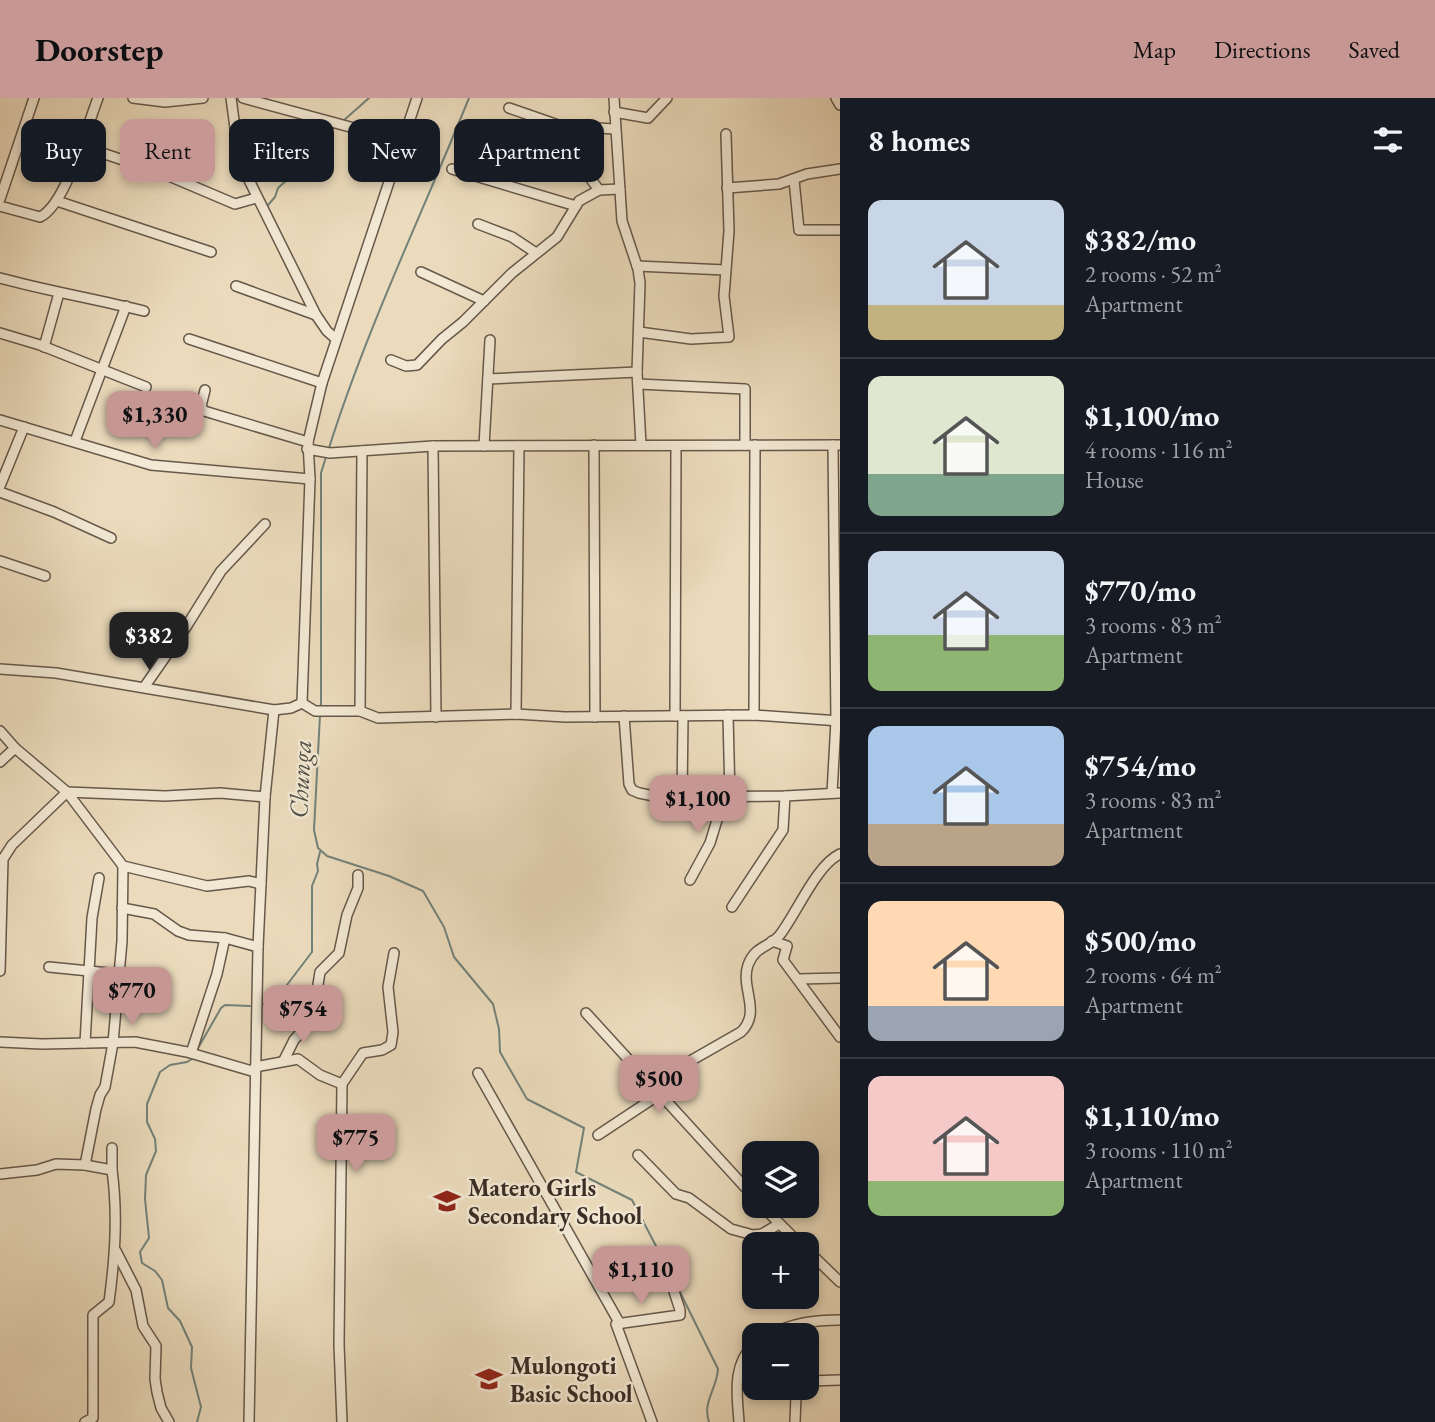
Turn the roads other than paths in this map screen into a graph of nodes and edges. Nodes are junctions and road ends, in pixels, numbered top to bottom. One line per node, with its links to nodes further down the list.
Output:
1 (34, 98): 30 (street)
2 (98, 98): 14 (street)
3 (133, 98): 4 (street)
4 (203, 98)
5 (232, 98): 29 (street)
6 (243, 98): 16 (street)
7 (417, 98): 15 (street)
8 (614, 98): 13 (street)
9 (667, 98): 13 (street)
10 (836, 98): 11 (street)
11 (840, 105)
12 (509, 108): 17 (street)
13 (614, 112): 17 (street)
14 (90, 119)
15 (410, 119)
16 (348, 126)
17 (615, 129): 27 (street)
18 (726, 134): 26 (street)
19 (106, 155): 29 (street)
20 (452, 169): 33 (street)
21 (840, 169): 22 (street)
22 (794, 180): 26 (street); 35 (street)
23 (66, 182): 31 (street)
24 (388, 182): 51 (street)
25 (594, 182): 28 (street)
26 (727, 188): 39 (street)
27 (620, 189): 28 (street); 38 (street)
28 (600, 190): 33 (street)
29 (256, 198): 47 (street)
30 (0, 199)
31 (57, 201): 32 (street); 36 (street)
32 (0, 206)
33 (576, 206): 37 (street)
34 (478, 224): 37 (street)
35 (840, 230)
36 (211, 252)
37 (536, 253): 44 (street)
38 (637, 266): 39 (street); 48 (street)
39 (725, 270): 48 (street)
40 (421, 272): 44 (street)
41 (0, 278): 43 (street)
42 (236, 286): 47 (street)
43 (59, 292): 45 (street); 53 (street)
44 (484, 301): 54 (street)
45 (126, 306): 46 (street); 55 (street)
46 (144, 311)
47 (316, 315): 51 (street)
48 (639, 332): 56 (street)
49 (0, 333): 53 (street)
50 (189, 339): 58 (street)
51 (336, 339): 58 (street)
52 (490, 340): 57 (street)
53 (44, 346): 55 (street)
54 (391, 359)
55 (102, 369): 60 (street); 64 (street)
56 (637, 372): 57 (street); 59 (street)
57 (488, 379): 72 (street)
58 (322, 383): 65 (street)
59 (638, 384): 67 (street); 68 (street)
60 (146, 387)
61 (205, 390): 65 (street)
62 (0, 420): 63 (street)
63 (24, 428): 64 (street); 77 (street)
64 (75, 441): 76 (street)
65 (308, 445): 75 (street); 76 (street)
66 (594, 445): 67 (street); 73 (street); 95 (street)
67 (641, 445): 74 (street)
68 (745, 445): 69 (street); 74 (street)
69 (755, 445): 70 (street); 91 (street)
70 (837, 445): 81 (street)
71 (433, 446): 72 (street); 75 (street); 94 (street)
72 (484, 446): 73 (street)
73 (519, 446): 89 (street)
74 (676, 446): 93 (street)
75 (362, 451): 88 (street)
76 (310, 479): 86 (street)
77 (0, 486)
78 (0, 492): 80 (street)
79 (265, 524): 85 (street)
80 (111, 538)
81 (837, 546): 96 (street)
82 (0, 561): 83 (street)
83 (45, 576)
84 (0, 669): 85 (street)
85 (145, 686): 87 (street)
86 (302, 703): 87 (street); 88 (street)
87 (274, 710): 103 (street)
88 (360, 711): 94 (street)
89 (516, 714): 94 (street); 95 (street)
90 (728, 715): 91 (street); 93 (street); 105 (street)
91 (754, 715): 96 (street)
92 (624, 716): 93 (street); 95 (street); 104 (street)
93 (679, 716): 104 (street)
94 (436, 717)
95 (595, 717)
96 (838, 721): 101 (street)
97 (0, 731): 98 (street)
98 (15, 748): 99 (street); 100 (street)
99 (0, 762)
100 (67, 792): 103 (street); 107 (street); 120 (street)
101 (836, 793): 102 (street)
102 (785, 796): 105 (street); 112 (street)
103 (265, 797): 111 (street)
104 (682, 797): 105 (street)
105 (727, 797): 110 (street)
106 (840, 853): 115 (street)
107 (123, 866): 111 (street); 113 (street)
108 (358, 875): 132 (street)
109 (99, 878): 119 (street)
110 (690, 880)
111 (261, 884): 116 (street)
112 (732, 907)
113 (122, 908): 114 (street); 121 (street)
114 (225, 938): 116 (street); 131 (street)
115 (772, 941): 123 (street); 136 (street)
116 (258, 947): 133 (street)
117 (394, 953): 135 (street)
118 (49, 967): 119 (street)
119 (88, 970): 121 (street); 129 (street)
120 (0, 971)
121 (119, 974): 130 (street)
122 (840, 978): 123 (street)
123 (798, 979): 126 (street)
124 (586, 1013): 136 (street)
125 (840, 1017): 126 (street)
126 (828, 1022): 127 (street)
127 (840, 1037)
128 (0, 1042): 129 (street)
129 (85, 1043): 130 (street)
130 (113, 1044): 131 (street); 141 (street)
131 (191, 1053): 133 (street)
132 (284, 1060): 133 (street); 135 (street)
133 (255, 1070): 161 (street)
134 (478, 1073): 154 (street)
135 (342, 1084): 162 (street)
136 (650, 1084): 137 (street)
137 (660, 1094): 138 (street); 144 (street)
138 (598, 1135)
139 (112, 1148): 142 (street)
140 (638, 1155): 146 (street)
141 (85, 1165): 142 (street); 143 (street)
142 (112, 1170): 148 (street)
143 (0, 1174)
144 (742, 1184)
145 (773, 1218): 146 (street)
146 (779, 1224): 147 (street)
147 (787, 1232)
148 (115, 1249): 159 (street); 160 (street)
149 (819, 1262): 151 (street)
150 (668, 1273): 154 (street)
151 (840, 1282)
152 (840, 1320): 153 (street)
153 (801, 1323)
154 (620, 1324): 163 (street)
155 (742, 1360): 164 (street)
156 (840, 1380): 157 (street)
157 (819, 1381)
158 (796, 1400): 165 (street)
159 (85, 1422)
160 (169, 1422)
161 (248, 1422)
162 (342, 1422)
163 (652, 1422)
164 (738, 1422)
165 (795, 1422)

